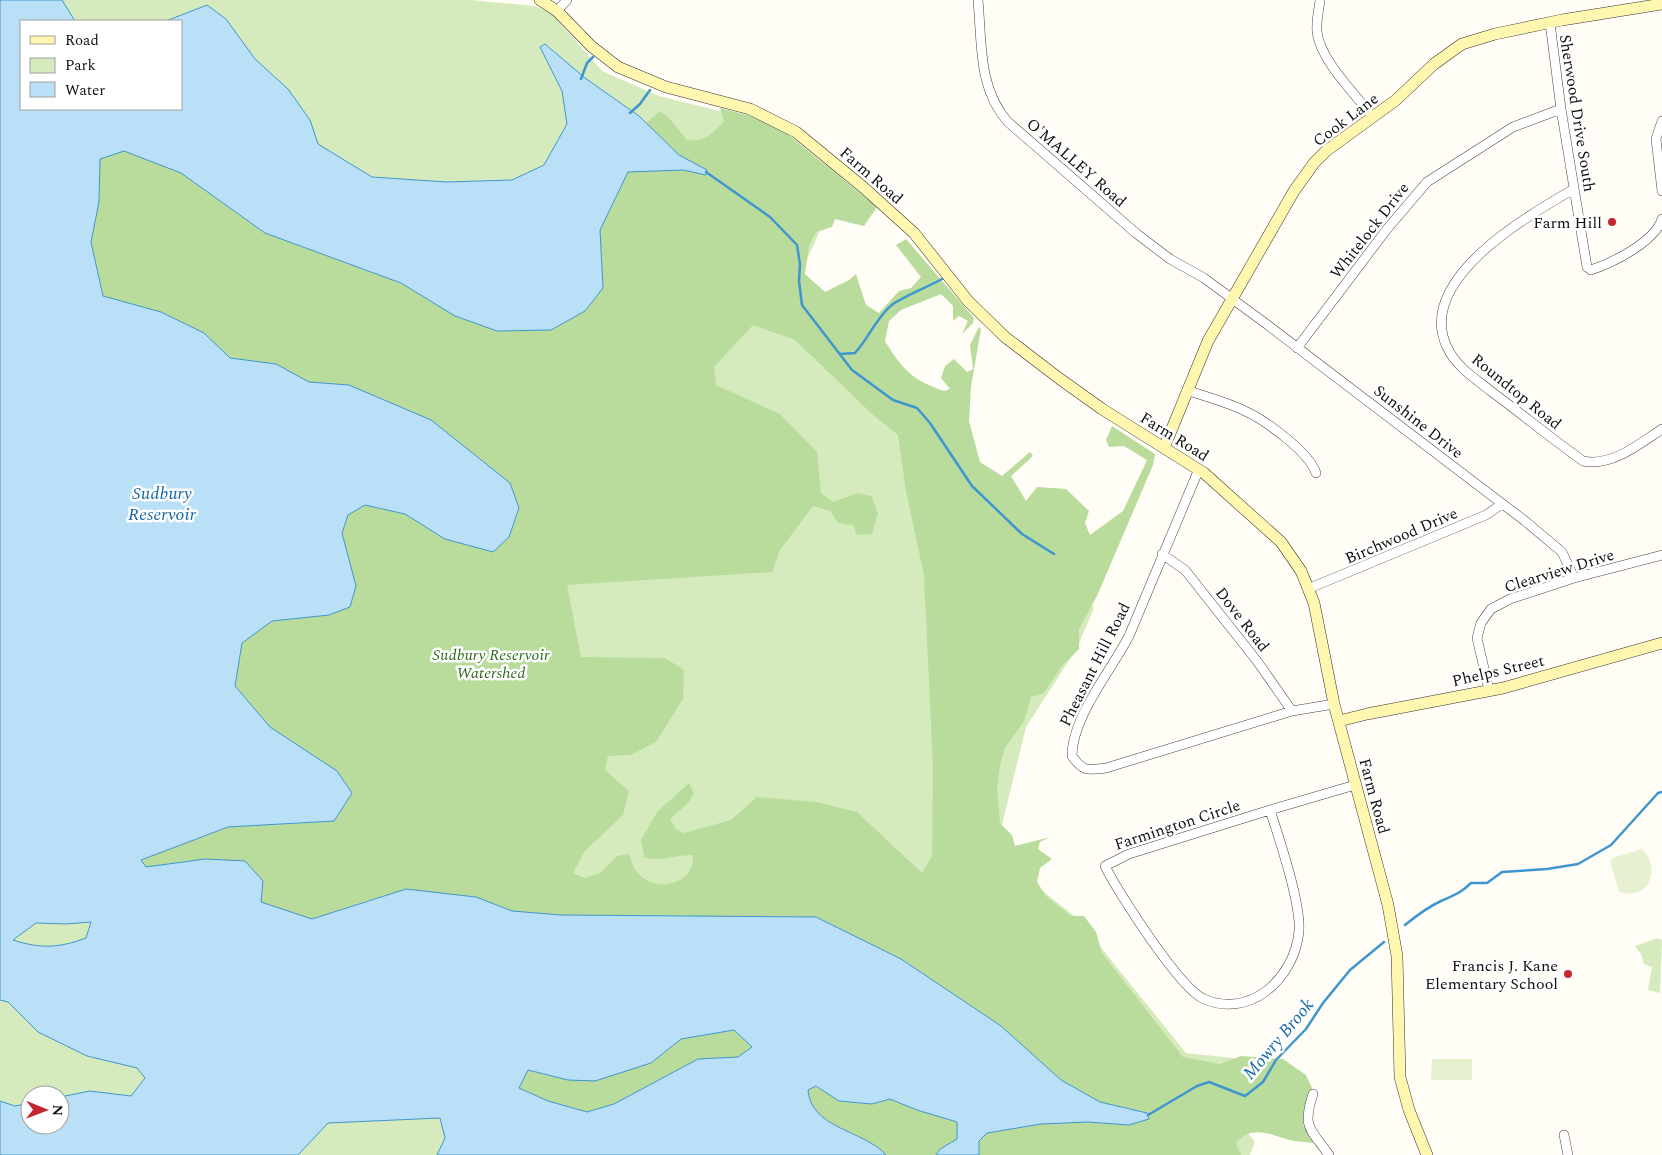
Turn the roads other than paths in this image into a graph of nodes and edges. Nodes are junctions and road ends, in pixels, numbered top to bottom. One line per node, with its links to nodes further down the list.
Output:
1 (540, 0): 6 (street, Farm Road)
2 (567, 0): 6 (street)
3 (978, 0): 14 (street, O'MALLEY Road)
4 (1320, 0): 9 (street)
5 (1662, 4): 7 (street, Cook Lane)
6 (557, 11): 18 (street, Farm Road)
7 (1550, 23): 8 (street, Sherwood Drive South); 9 (street, Cook Lane)
8 (1561, 109): 11 (street, Sherwood Drive South); 15 (street, Whitelock Drive)
9 (1373, 117): 14 (street, Cook Lane)
10 (1662, 121): 12 (street)
11 (1574, 189): 13 (street, Sherwood Drive South); 17 (street, Roundtop Road)
12 (1662, 192)
13 (1662, 219)
14 (1232, 299): 15 (street, Sunshine Drive); 16 (street, Cook Lane)
15 (1297, 348): 21 (street, Sunshine Drive)
16 (1187, 390): 18 (street, Cook Lane); 20 (street)
17 (1662, 429)
18 (1164, 448): 19 (street, Farm Road)
19 (1198, 469): 22 (street, Pheasant Hill Road); 25 (street, Farm Road)
20 (1316, 473)
21 (1502, 504): 24 (street, Sunshine Drive); 25 (street, Birchwood Drive)
22 (1162, 554): 29 (street, Dove Road); 29 (street, Pheasant Hill Road)
23 (1662, 555): 24 (street, Clearview Drive)
24 (1574, 578): 27 (street, Clearview Drive)
25 (1310, 588): 28 (street, Farm Road)
26 (1662, 643): 27 (street, Phelps Street)
27 (1489, 690): 30 (street, Phelps Street)
28 (1334, 704): 29 (street, Pheasant Hill Road); 30 (street, Farm Road)
29 (1292, 711)
30 (1339, 721): 31 (street, Farm Road)
31 (1356, 785): 32 (street, Farmington Circle); 36 (street, Farm Road)
32 (1270, 810): 32 (street, Farmington Circle)
33 (1313, 1094): 35 (street)
34 (1564, 1135): 37 (street)
35 (1329, 1155)
36 (1427, 1155)
37 (1568, 1155)

